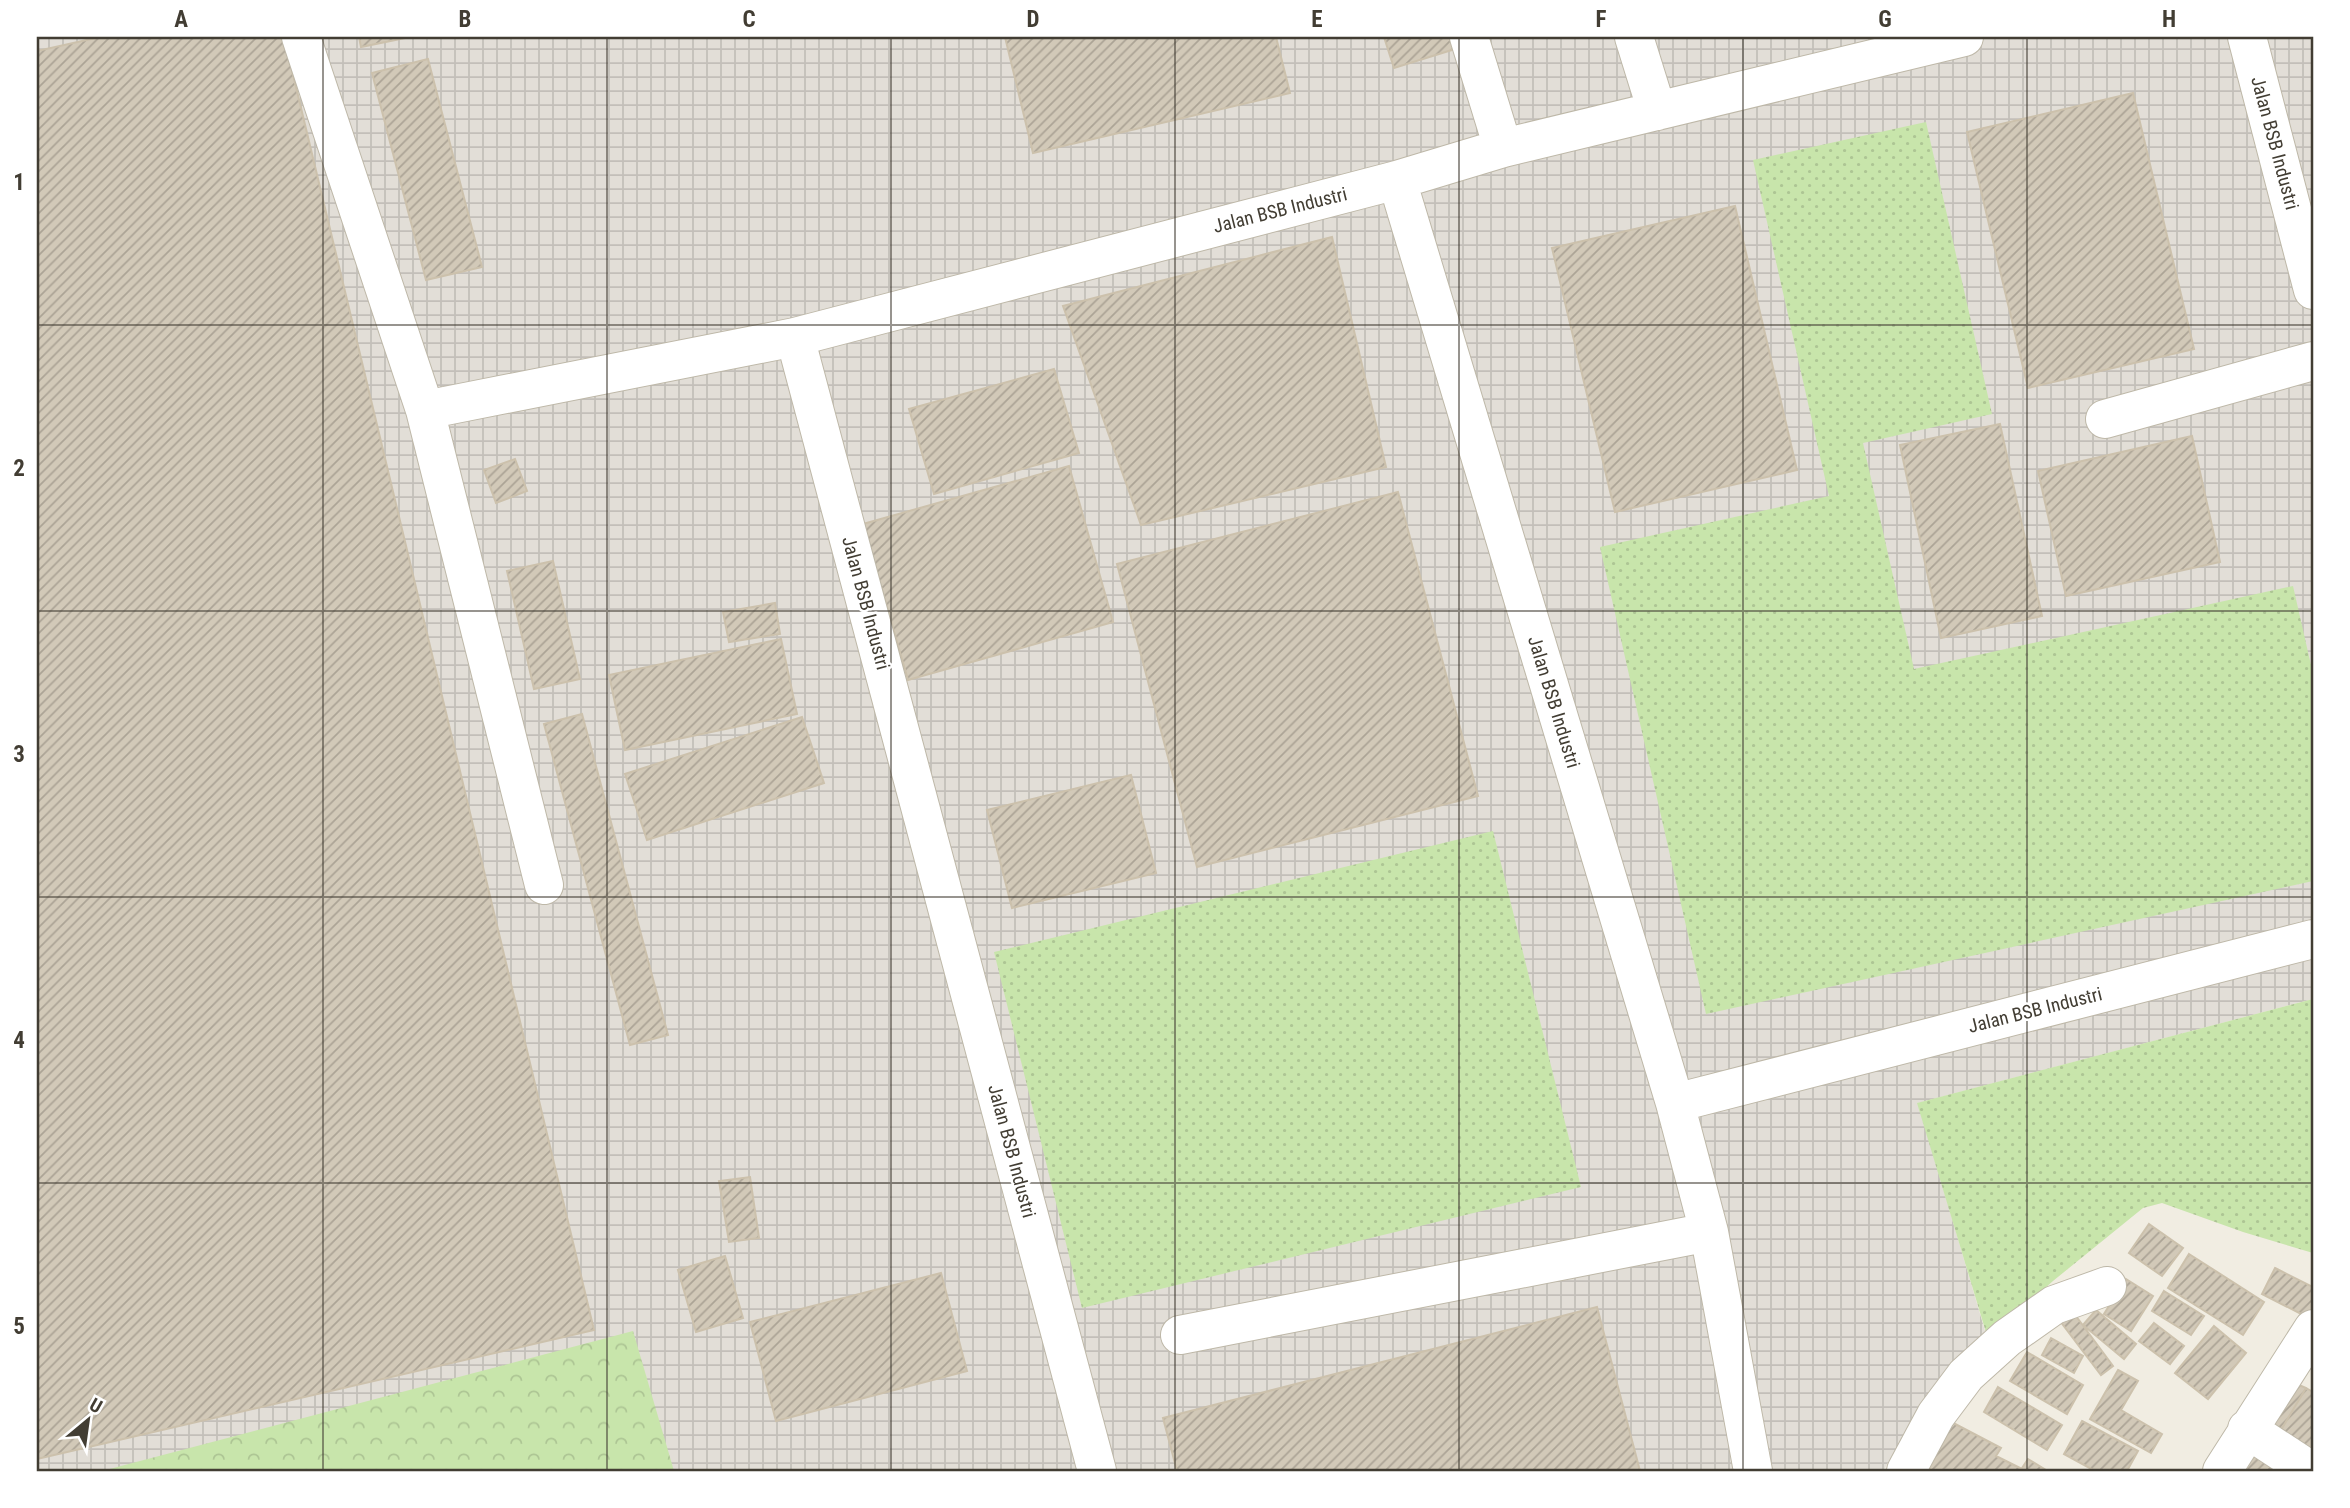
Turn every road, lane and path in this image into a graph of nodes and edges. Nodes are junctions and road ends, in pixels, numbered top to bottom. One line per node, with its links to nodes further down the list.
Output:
1 (300, 37): 12 (street)
2 (1469, 37): 7 (street)
3 (1633, 37): 6 (street)
4 (1964, 37): 6 (street, Jalan BSB Industri)
5 (2247, 37): 9 (street, Jalan BSB Industri)
6 (1657, 111): 7 (street, Jalan BSB Industri)
7 (1503, 148): 8 (street, Jalan BSB Industri)
8 (1397, 180): 10 (street, Jalan BSB Industri); 16 (street, Jalan BSB Industri)
9 (2313, 290)
10 (795, 337): 12 (street); 22 (street, Jalan BSB Industri)
11 (2313, 361): 13 (street)
12 (425, 410): 14 (street)
13 (2105, 419)
14 (544, 885)
15 (2313, 939): 16 (street, Jalan BSB Industri)
16 (1675, 1103): 17 (street, Jalan BSB Industri)
17 (1709, 1232): 20 (street); 23 (street, Jalan BSB Industri)
18 (2107, 1286): 24 (street)
19 (2313, 1329): 21 (street)
20 (1180, 1335)
21 (2248, 1429): 25 (street); 26 (street)
22 (1097, 1471)
23 (1753, 1471)
24 (1906, 1471)
25 (2222, 1471)
26 (2311, 1471)

